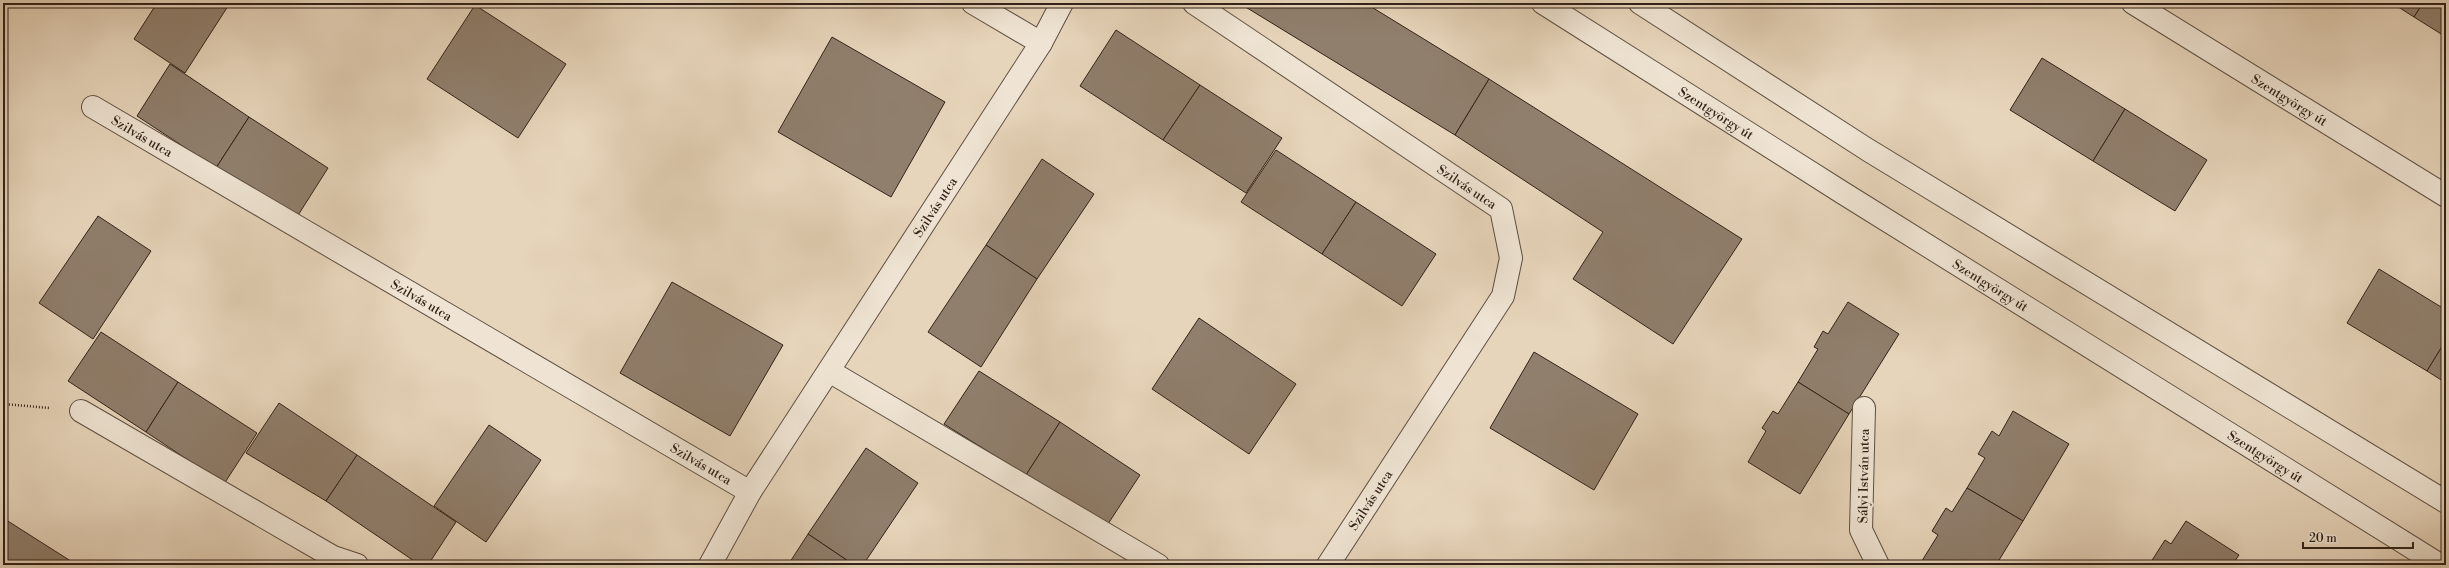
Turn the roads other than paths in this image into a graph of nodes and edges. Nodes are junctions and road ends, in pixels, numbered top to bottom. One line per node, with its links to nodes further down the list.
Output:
1 (973, 3): 7 (street)
2 (1062, 3): 7 (street, Szilvás utca)
3 (1194, 3): 18 (street, Szilvás utca)
4 (1543, 3): 20 (street, Szentgyörgy út)
5 (1640, 3): 14 (street)
6 (2133, 3): 9 (street, Szentgyörgy út)
7 (1041, 43): 10 (street, Szilvás utca)
8 (93, 107): 13 (street, Szilvás utca)
9 (2446, 196)
10 (829, 371): 13 (street, Szilvás utca); 17 (street)
11 (1864, 408): 19 (street, Sályi István utca)
12 (81, 411): 15 (street)
13 (750, 492): 16 (street, Szilvás utca)
14 (2446, 502)
15 (358, 565)
16 (710, 565)
17 (1158, 565)
18 (1328, 565)
19 (1878, 565)
20 (2440, 565)

